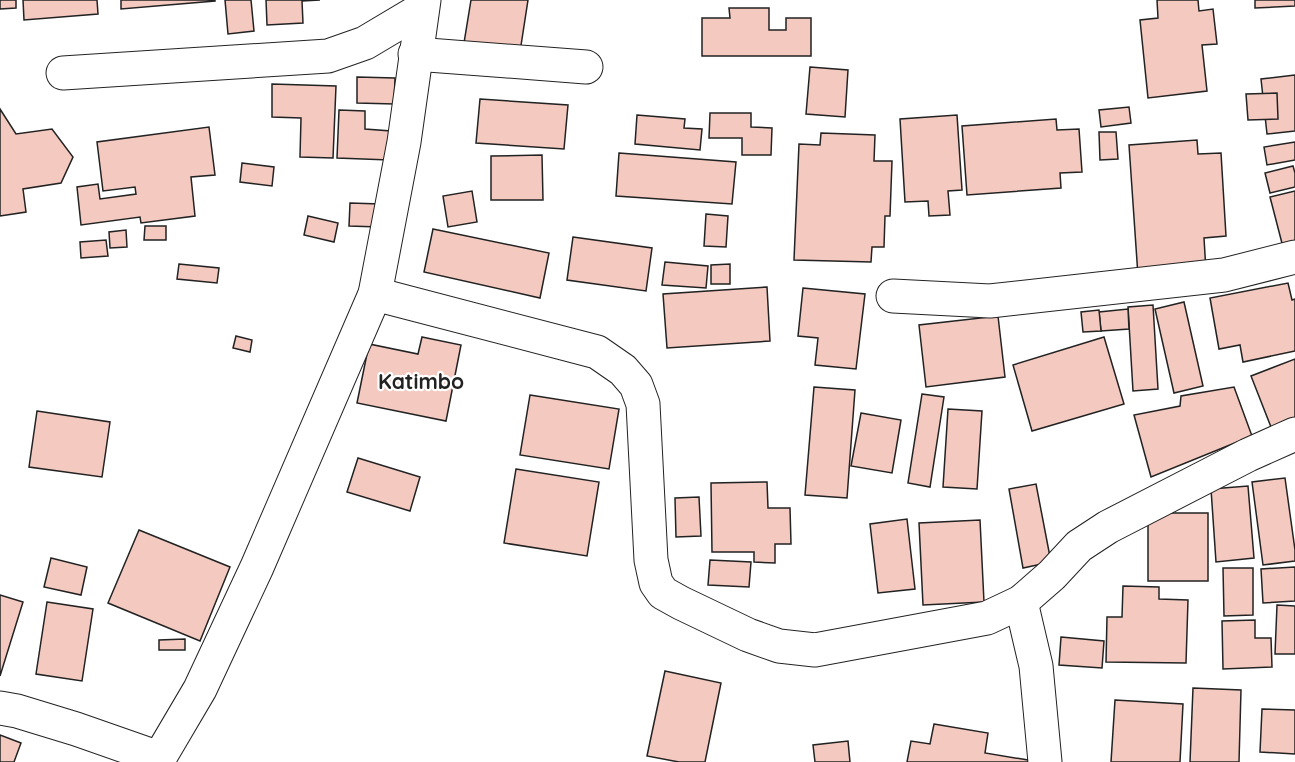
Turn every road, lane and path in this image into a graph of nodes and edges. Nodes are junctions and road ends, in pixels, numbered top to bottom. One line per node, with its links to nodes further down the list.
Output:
1 (423, 4): 2 (street); 4 (street)
2 (416, 54): 3 (street); 6 (street)
3 (586, 67)
4 (63, 73)
5 (1295, 257): 7 (street)
6 (375, 294): 9 (street); 11 (street)
7 (893, 296)
8 (1295, 434): 9 (street)
9 (1021, 602): 12 (street)
10 (0, 708): 11 (street)
11 (158, 760)
12 (1045, 762)

